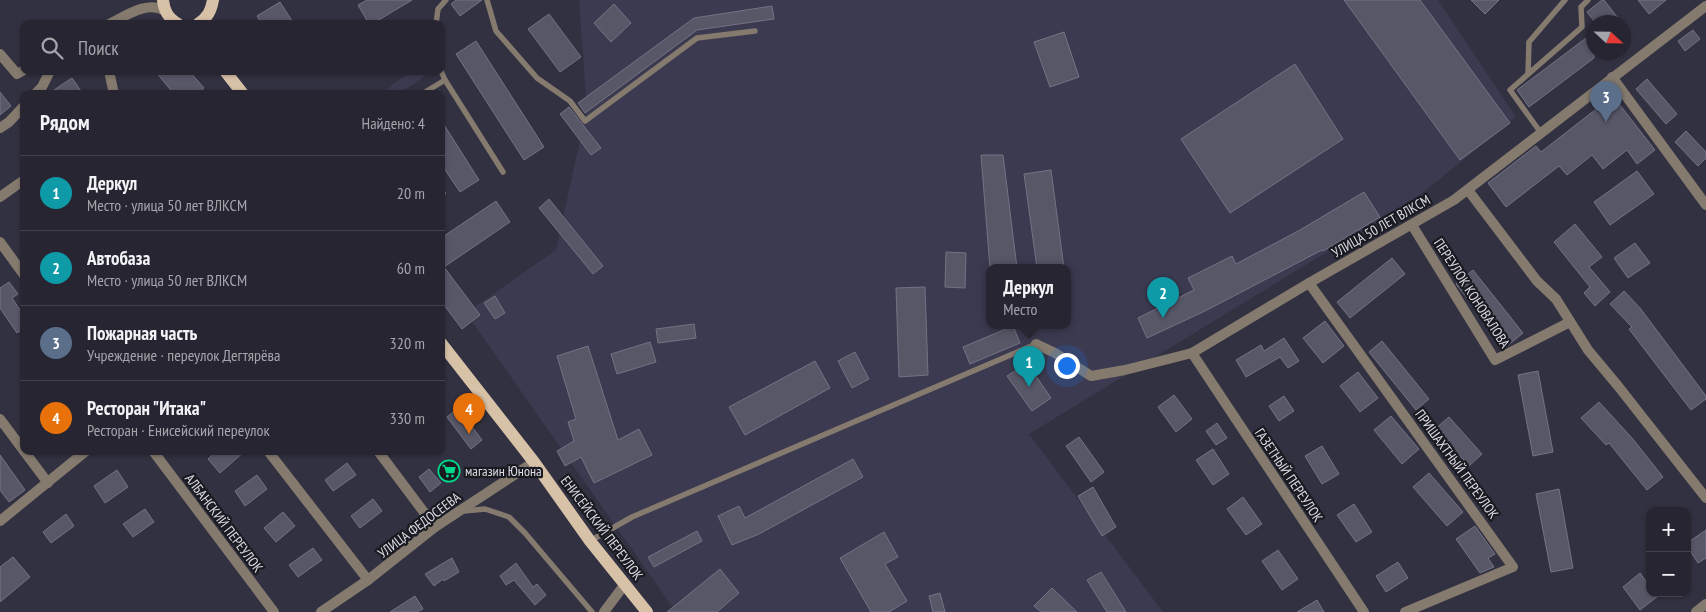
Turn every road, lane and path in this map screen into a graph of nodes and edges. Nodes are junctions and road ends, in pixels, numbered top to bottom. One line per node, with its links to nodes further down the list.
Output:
1 (155, 0): 9 (street)
2 (446, 0): 14 (lane)
3 (487, 0): 15 (lane)
4 (1565, 0): 18 (lane)
5 (1588, 0): 18 (lane)
6 (213, 3): 12 (main road); 13 (main road)
7 (164, 5): 9 (street); 11 (main road)
8 (1706, 6): 23 (street, УЛИЦА 50 ЛЕТ ВЛКСМ)
9 (138, 10): 10 (street)
10 (117, 20)
11 (172, 20)
12 (203, 20)
13 (209, 20)
14 (437, 20)
15 (755, 31)
16 (0, 54): 17 (street)
17 (20, 72)
18 (1528, 74): 31 (lane)
19 (48, 75): 25 (street)
20 (110, 75): 26 (street)
21 (228, 75): 27 (main road)
22 (443, 75): 24 (lane)
23 (1612, 77): 31 (street, УЛИЦА 50 ЛЕТ ВЛКСМ); 36 (street)
24 (445, 80): 28 (lane); 32 (lane)
25 (39, 90)
26 (113, 90)
27 (240, 90)
28 (429, 90)
29 (20, 111): 30 (street)
30 (0, 128)
31 (1541, 133): 34 (street, УЛИЦА 50 ЛЕТ ВЛКСМ)
32 (503, 172)
33 (20, 183): 35 (street)
34 (1468, 190): 37 (street, УЛИЦА 50 ЛЕТ ВЛКСМ); 41 (street)
35 (0, 196)
36 (1706, 205)
37 (1412, 225): 40 (street, УЛИЦА 50 ЛЕТ ВЛКСМ); 41 (street, ПЕРЕУЛОК КОНОВАЛОВА)
38 (0, 242): 39 (street)
39 (20, 270)
40 (1309, 283): 44 (street, УЛИЦА 50 ЛЕТ ВЛКСМ); 68 (street, ПРИШАХТНЫЙ ПЕРЕУЛОК)
41 (1570, 322): 54 (street)
42 (1036, 344): 44 (street, УЛИЦА 50 ЛЕТ ВЛКСМ); 58 (lane)
43 (445, 348): 52 (main road, ЕНИСЕЙСКИЙ ПЕРЕУЛОК)
44 (1192, 353): 67 (street, ГАЗЕТНЫЙ ПЕРЕУЛОК)
45 (0, 420): 46 (street)
46 (20, 446)
47 (27, 455): 53 (street)
48 (81, 455): 53 (street)
49 (156, 455): 62 (street, АЛБАНСКИЙ ПЕРЕУЛОК)
50 (271, 455): 59 (street)
51 (381, 455): 57 (street)
52 (534, 462): 55 (street, УЛИЦА ФЕДОСЕЕВА); 58 (main road, ЕНИСЕЙСКИЙ ПЕРЕУЛОК)
53 (48, 483): 56 (street)
54 (1706, 498)
55 (459, 511): 57 (street, УЛИЦА ФЕДОСЕЕВА); 64 (lane)
56 (0, 521)
57 (435, 527): 59 (street, УЛИЦА ФЕДОСЕЕВА)
58 (590, 541): 60 (main road, ЕНИСЕЙСКИЙ ПЕРЕУЛОК)
59 (368, 580): 63 (street, УЛИЦА ФЕДОСЕЕВА)
60 (625, 584): 65 (street); 66 (main road, ЕНИСЕЙСКИЙ ПЕРЕУЛОК)
61 (1706, 604): 69 (street)
62 (274, 612)
63 (321, 612)
64 (592, 612)
65 (604, 612)
66 (647, 612)
67 (1364, 612)
68 (1405, 612)
69 (1696, 612)

